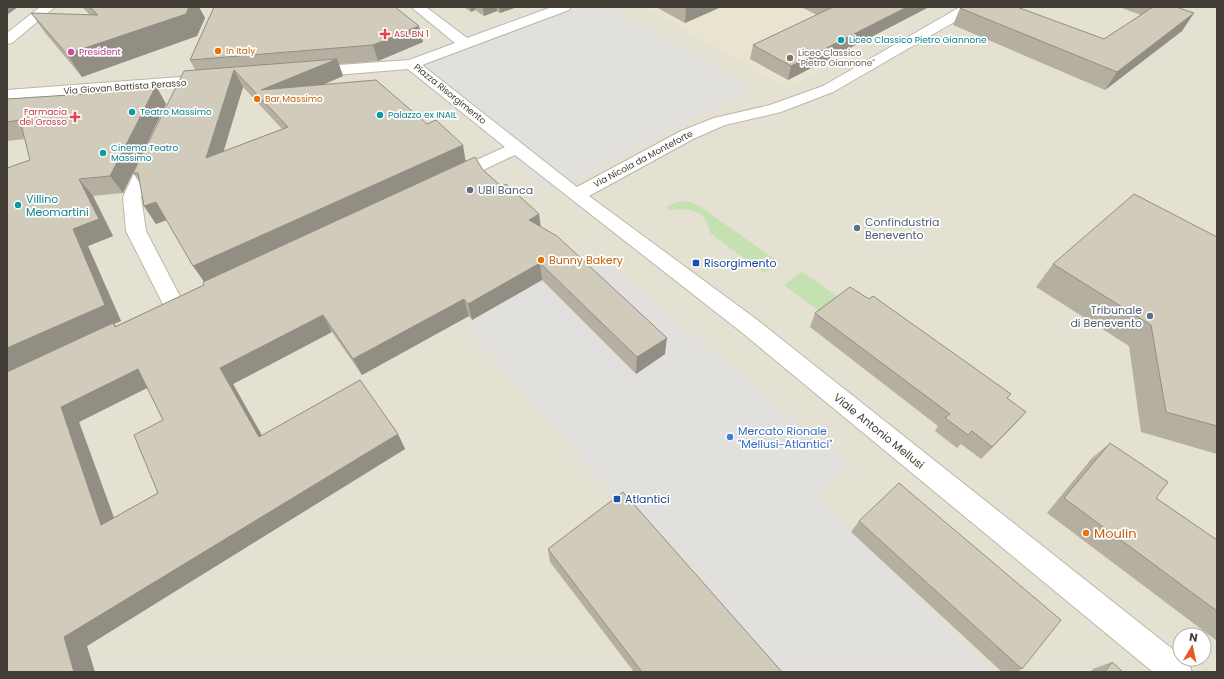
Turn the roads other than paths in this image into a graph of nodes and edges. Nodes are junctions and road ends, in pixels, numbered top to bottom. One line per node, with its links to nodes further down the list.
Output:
1 (48, 7): 5 (street)
2 (418, 7): 8 (street)
3 (564, 7): 8 (street, Piazza Risorgimento)
4 (970, 7): 18 (street, Via Nicola da Monteforte)
5 (27, 23): 6 (street); 7 (street)
6 (7, 24)
7 (7, 40)
8 (466, 44): 9 (street, Piazza Risorgimento)
9 (411, 64): 10 (street); 16 (street, Piazza Risorgimento)
10 (300, 73)
11 (189, 76): 12 (street, Via Giovan Battista Perasso); 13 (street, Via Giovan Battista Perasso); 14 (street)
12 (220, 79)
13 (7, 95)
14 (178, 101)
15 (159, 141): 19 (street)
16 (517, 148): 17 (street); 18 (street, Piazza Risorgimento)
17 (433, 187)
18 (576, 195): 20 (street, Viale Antonio Mellusi)
19 (175, 308)
20 (1177, 672)

